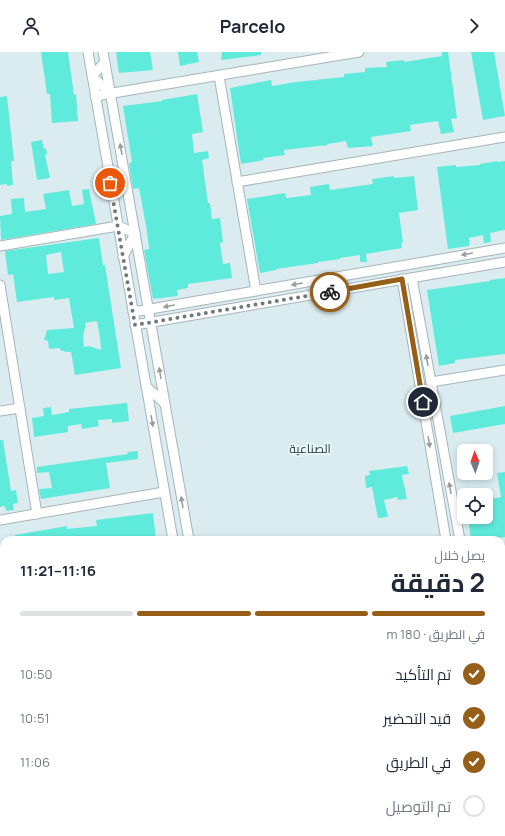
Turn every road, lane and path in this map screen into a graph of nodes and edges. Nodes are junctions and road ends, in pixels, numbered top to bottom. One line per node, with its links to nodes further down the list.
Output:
1 (88, 52): 5 (street)
2 (103, 52): 4 (street)
3 (359, 52): 6 (street)
4 (105, 62): 5 (street); 7 (street)
5 (92, 76): 7 (street); 8 (street)
6 (219, 76): 7 (street); 10 (street)
7 (111, 94): 8 (street); 12 (street, one-way to 7)
8 (95, 96): 11 (street)
9 (505, 137): 10 (street)
10 (237, 182): 22 (street)
11 (118, 226): 12 (street); 13 (street); 15 (street)
12 (136, 233): 15 (street); 23 (street)
13 (0, 246)
14 (505, 248): 17 (street, one-way to 17)
15 (123, 257): 24 (street)
16 (505, 262): 19 (street)
17 (410, 264): 18 (street); 20 (street)
18 (393, 267): 20 (street); 22 (street, one-way to 22)
19 (412, 278): 20 (street); 28 (street, one-way to 19)
20 (402, 279): 25 (street); 38 (street, one-way to 38)
21 (0, 285): 31 (street)
22 (256, 291): 23 (street, one-way to 23)
23 (149, 309): 24 (street); 25 (street)
24 (133, 312): 26 (street)
25 (151, 322): 26 (street); 30 (street, one-way to 25)
26 (135, 325): 29 (street)
27 (505, 370): 28 (street)
28 (431, 382): 39 (street, one-way to 28)
29 (146, 386): 30 (street); 33 (street, one-way to 33)
30 (165, 404): 37 (street, one-way to 30)
31 (20, 408): 32 (street); 34 (street)
32 (0, 411)
33 (164, 492): 34 (street); 36 (street)
34 (37, 514): 35 (street)
35 (0, 520)
36 (172, 536)
37 (188, 536)
38 (445, 536)
39 (459, 536)

